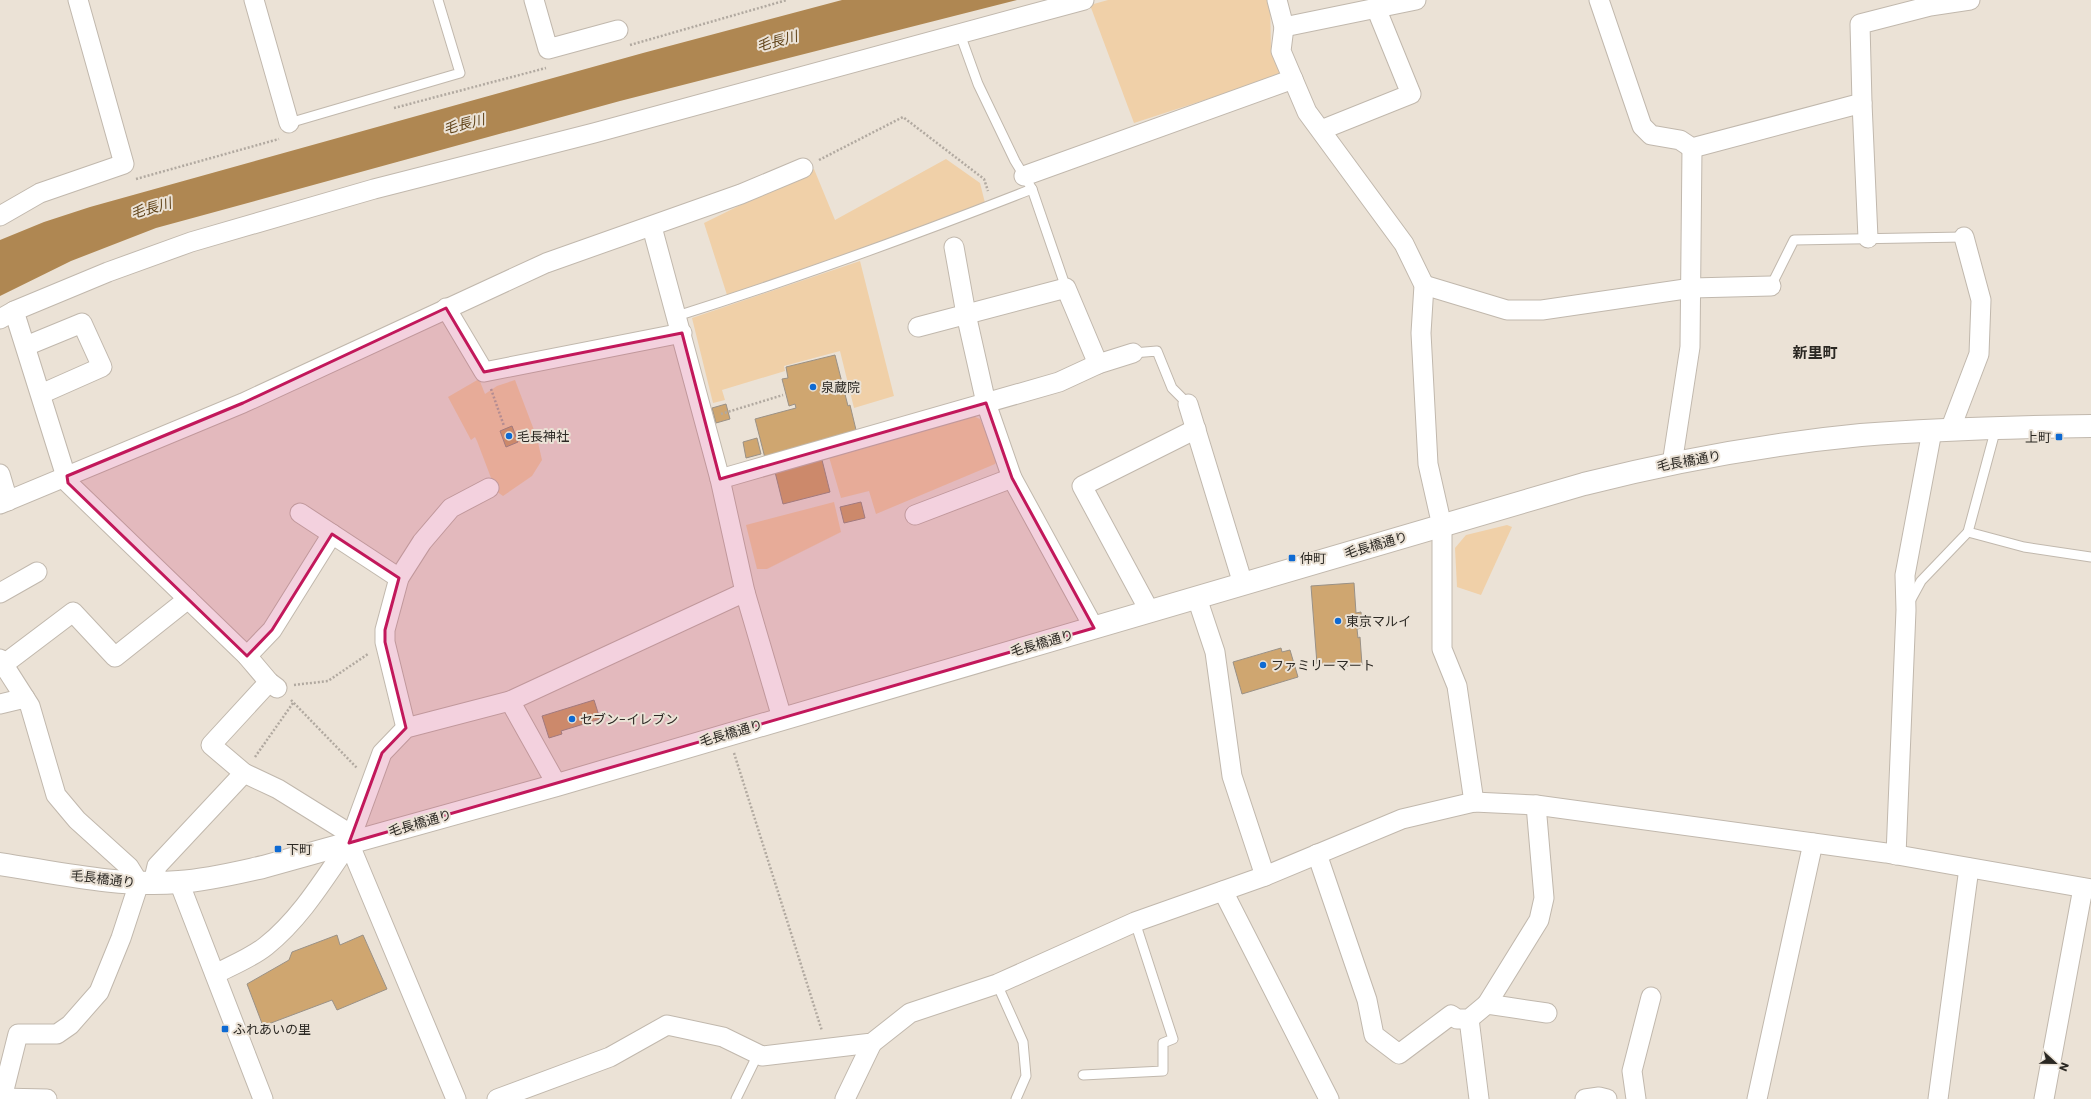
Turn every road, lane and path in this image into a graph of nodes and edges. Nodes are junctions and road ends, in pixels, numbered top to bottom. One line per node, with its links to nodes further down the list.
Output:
1 (78, 0): 27 (street)
2 (254, 0): 20 (street)
3 (438, 0): 20 (lane)
4 (534, 0): 15 (street)
5 (787, 0): 15 (path)
6 (1084, 0): 14 (street)
7 (1277, 0): 13 (street)
8 (1416, 0): 12 (street)
9 (1599, 0): 22 (street)
10 (1970, 0): 11 (street)
11 (1930, 3): 18 (street)
12 (1376, 8): 13 (street); 21 (street)
13 (1284, 26): 17 (street)
14 (960, 34): 25 (lane); 38 (street)
15 (621, 38)
16 (547, 67): 19 (path)
17 (1294, 79): 21 (street); 25 (street)
18 (1862, 103): 22 (street); 30 (street)
19 (386, 110)
20 (288, 130): 24 (path)
21 (1321, 130): 32 (street)
22 (1692, 148): 35 (street)
23 (803, 168): 26 (path); 28 (street)
24 (134, 179)
25 (1028, 182): 26 (lane); 34 (lane)
26 (993, 204): 39 (lane)
27 (0, 216)
28 (652, 227): 36 (street); 39 (street)
29 (1964, 237): 30 (lane); 54 (street)
30 (1868, 238): 33 (lane)
31 (954, 247): 37 (street)
32 (1424, 285): 35 (street); 64 (street)
33 (1771, 286): 35 (street)
34 (1066, 288): 37 (street); 43 (street)
35 (1692, 288): 55 (street)
36 (446, 308): 39 (street); 57 (street)
37 (966, 314): 40 (street); 47 (street)
38 (7, 315): 41 (street)
39 (680, 324): 59 (street)
40 (918, 327)
41 (26, 346): 45 (street); 45 (street)
42 (1133, 353): 43 (street); 48 (lane)
43 (1098, 364): 47 (street)
44 (489, 382): 50 (path)
45 (41, 394): 57 (street)
46 (784, 395): 49 (path)
47 (986, 403): 58 (street); 59 (street)
48 (1188, 404): 53 (street)
49 (719, 415)
50 (504, 426)
51 (2091, 426): 52 (street, 毛長橋通り)
52 (1996, 428): 54 (street, 毛長橋通り); 65 (lane)
53 (1196, 429): 70 (street); 76 (street)
54 (1941, 431): 55 (street, 毛長橋通り); 75 (street)
55 (1672, 464): 64 (street, 毛長橋通り)
56 (0, 474): 61 (street)
57 (66, 476): 61 (street); 74 (street)
58 (1012, 478): 63 (street); 77 (street)
59 (720, 479): 71 (street)
60 (489, 488): 69 (street)
61 (4, 502)
62 (300, 513): 66 (street)
63 (915, 515)
64 (1442, 526): 70 (street, 毛長橋通り); 92 (street)
65 (1968, 532): 67 (lane); 75 (lane)
66 (332, 534): 69 (street); 79 (street)
67 (2091, 557)
68 (37, 572): 72 (street)
69 (399, 578): 78 (street)
70 (1244, 584): 73 (street, 毛長橋通り)
71 (745, 592): 83 (street); 86 (street)
72 (0, 593)
73 (1198, 598): 76 (street, 毛長橋通り); 100 (street)
74 (188, 599): 79 (street); 80 (street)
75 (1906, 610): 97 (street)
76 (1150, 612): 77 (street, 毛長橋通り)
77 (1094, 628): 86 (street, 毛長橋通り)
78 (385, 642): 81 (path); 87 (street)
79 (247, 656): 81 (street)
80 (2, 662): 82 (street)
81 (273, 685): 84 (path); 89 (street)
82 (25, 698): 85 (street); 102 (street)
83 (510, 701): 87 (street); 91 (street)
84 (293, 702): 89 (path); 90 (path)
85 (0, 704)
86 (782, 718): 88 (street, 毛長橋通り)
87 (406, 728): 90 (street)
88 (728, 734): 91 (street, 毛長橋通り); 113 (path)
89 (244, 773): 94 (street); 102 (street)
90 (370, 782): 94 (street)
91 (557, 785): 94 (street, 毛長橋通り)
92 (1474, 802): 93 (street); 96 (street)
93 (1536, 805): 95 (street); 109 (street)
94 (351, 839): 101 (street, 毛長橋通り); 106 (street); 120 (street)
95 (1813, 843): 97 (street); 129 (street)
96 (1317, 854): 100 (street); 111 (street)
97 (1896, 855): 99 (street)
98 (0, 864): 102 (street, 毛長橋通り)
99 (1969, 868): 103 (street); 130 (street)
100 (1265, 876): 104 (street)
101 (179, 882): 102 (street, 毛長橋通り); 106 (street)
102 (146, 883): 117 (street)
103 (2087, 888): 131 (street)
104 (1223, 891): 105 (street); 125 (street)
105 (1135, 922): 107 (street); 115 (lane)
106 (215, 974): 119 (street)
107 (998, 984): 112 (street); 124 (lane)
108 (1651, 997): 128 (street)
109 (1487, 1004): 110 (street); 111 (street)
110 (1547, 1013)
111 (1469, 1019): 116 (street)
112 (872, 1044): 113 (street); 123 (street)
113 (828, 1048): 114 (street)
114 (758, 1054): 121 (street); 122 (lane)
115 (1083, 1074)
116 (1473, 1097)
117 (1, 1098): 118 (street)
118 (47, 1099)
119 (263, 1099)
120 (456, 1099)
121 (497, 1099)
122 (736, 1099)
123 (845, 1099)
124 (1016, 1099)
125 (1330, 1099)
126 (1585, 1099): 127 (street)
127 (1606, 1099)
128 (1636, 1099)
129 (1757, 1099)
130 (1938, 1099)
131 (2044, 1099)

